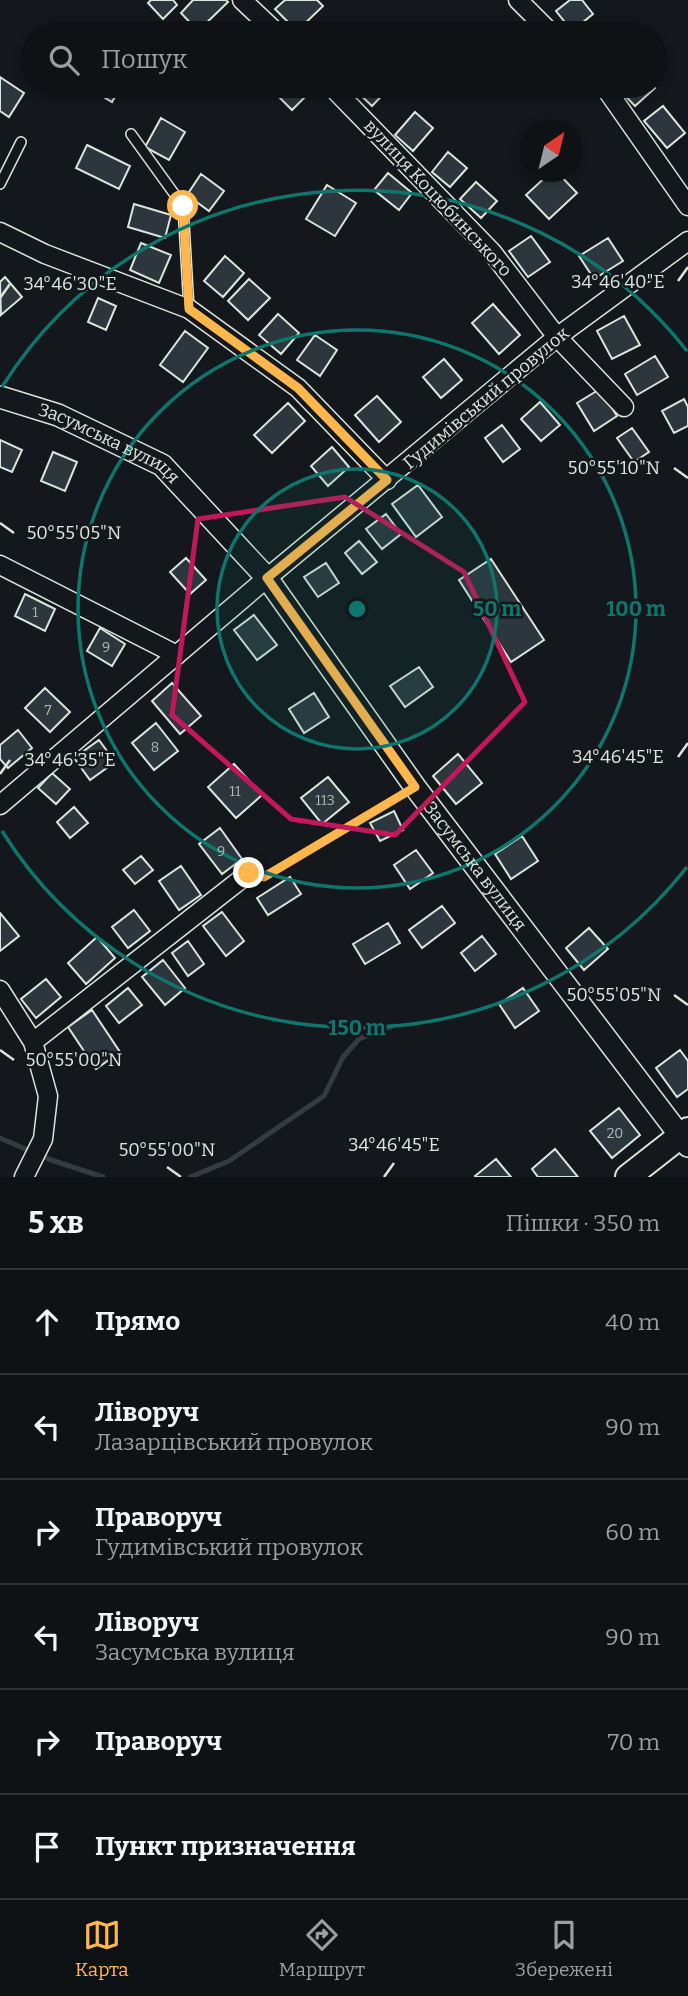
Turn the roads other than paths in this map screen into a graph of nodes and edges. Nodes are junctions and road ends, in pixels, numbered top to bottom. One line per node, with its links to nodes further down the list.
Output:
1 (242, 0): 3 (street)
2 (518, 0): 4 (street)
3 (264, 21)
4 (539, 21)
5 (343, 98): 14 (street, вулиця Коцюбинського)
6 (612, 98): 10 (street)
7 (131, 134): 13 (lane)
8 (21, 142): 9 (lane)
9 (0, 184)
10 (688, 206)
11 (0, 232): 13 (street)
12 (688, 241): 14 (street, Гудимівський провулок)
13 (189, 309): 17 (street)
14 (557, 337): 16 (street, вулиця Коцюбинського); 17 (street, Гудимівський провулок)
15 (0, 397): 19 (street, Засумська вулиця)
16 (624, 407)
17 (387, 480): 19 (street, Гудимівський провулок)
18 (0, 565): 20 (street)
19 (267, 578): 20 (street, Гудимівський провулок); 25 (street, Засумська вулиця)
20 (177, 655): 21 (street, Гудимівський провулок)
21 (0, 805)
22 (249, 873): 24 (street)
23 (0, 989): 24 (street)
24 (33, 1042): 26 (street)
25 (685, 1137): 27 (main road)
26 (27, 1172)
27 (628, 1177)

